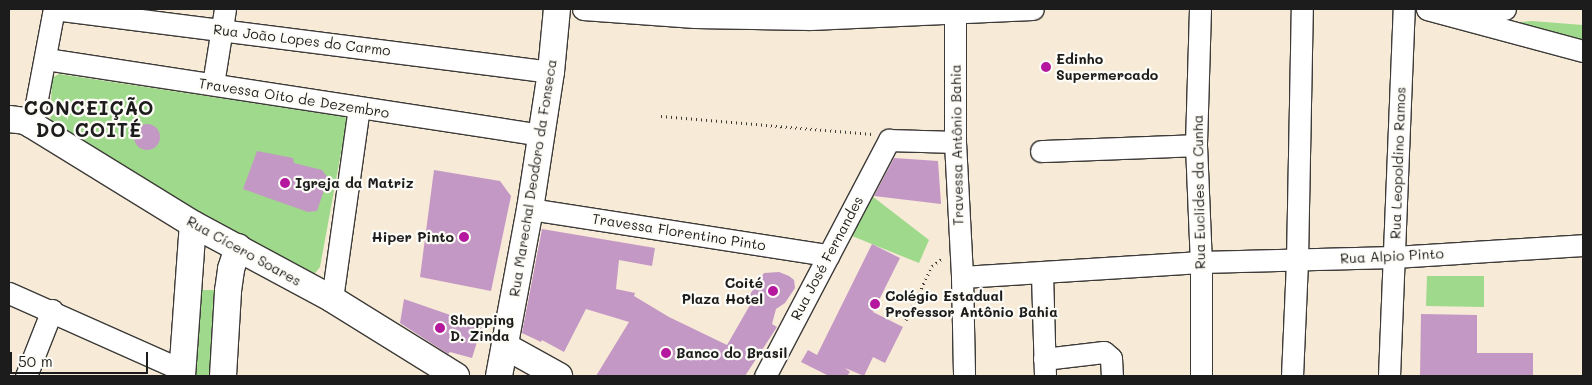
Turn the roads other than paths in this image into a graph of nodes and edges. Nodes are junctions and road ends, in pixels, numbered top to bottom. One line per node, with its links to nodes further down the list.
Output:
1 (54, 9): 12 (street, Rua João Lopes do Carmo); 14 (street)
2 (557, 9): 15 (main road, Rua Marechal Deodoro da Fonseca)
3 (583, 9): 11 (street)
4 (997, 9): 5 (street); 11 (street)
5 (1033, 9)
6 (1200, 9): 21 (street, Rua Euclides da Cunha)
7 (1302, 9): 29 (street)
8 (1404, 9): 28 (street, Rua Leopoldino Ramos)
9 (1505, 9): 10 (street)
10 (1434, 10): 13 (street)
11 (955, 12): 20 (street, Travessa Antônio Bahia)
12 (223, 19): 15 (street, Rua João Lopes do Carmo); 16 (street)
13 (1583, 51)
14 (46, 59): 16 (street, Travessa Oito de Dezembro); 18 (street)
15 (551, 72): 19 (main road, Rua Marechal Deodoro da Fonseca)
16 (213, 84): 17 (street, Travessa Oito de Dezembro)
17 (359, 108): 19 (street, Travessa Oito de Dezembro); 36 (street)
18 (21, 122): 24 (main road, Rua Cícero Soares)
19 (542, 136): 23 (main road, Rua Marechal Deodoro da Fonseca)
20 (955, 142): 27 (street, Rua José Fernandes); 32 (street, Travessa Antônio Bahia)
21 (1196, 145): 22 (street); 30 (street, Rua Euclides da Cunha)
22 (1040, 151)
23 (530, 209): 27 (street, Travessa Florentino Pinto); 38 (main road, Rua Marechal Deodoro da Fonseca)
24 (193, 224): 26 (main road, Rua Cícero Soares); 33 (main road)
25 (1583, 246): 28 (street, Rua Alpio Pinto)
26 (238, 247): 34 (main road); 36 (main road, Rua Cícero Soares)
27 (828, 255): 46 (street, Rua José Fernandes)
28 (1394, 257): 29 (street, Rua Alpio Pinto); 51 (street, Rua Leopoldino Ramos)
29 (1297, 260): 30 (street, Rua Alpio Pinto); 50 (street)
30 (1201, 262): 31 (street); 49 (street, Rua Euclides da Cunha)
31 (1042, 274): 32 (street); 39 (street)
32 (962, 277): 47 (street, Travessa Antônio Bahia)
33 (187, 290): 34 (main road); 40 (main road)
34 (228, 291): 42 (main road)
35 (9, 293): 37 (street)
36 (332, 298): 43 (main road, Rua Cícero Soares)
37 (52, 310): 40 (street); 41 (street)
38 (505, 346): 44 (main road, Rua Marechal Deodoro da Fonseca); 45 (main road)
39 (1044, 368): 48 (street)
40 (182, 373)
41 (26, 376)
42 (223, 376)
43 (456, 376)
44 (499, 376)
45 (559, 376)
46 (765, 376)
47 (964, 376)
48 (1112, 376)
49 (1201, 376)
50 (1292, 376)
51 (1389, 376)

